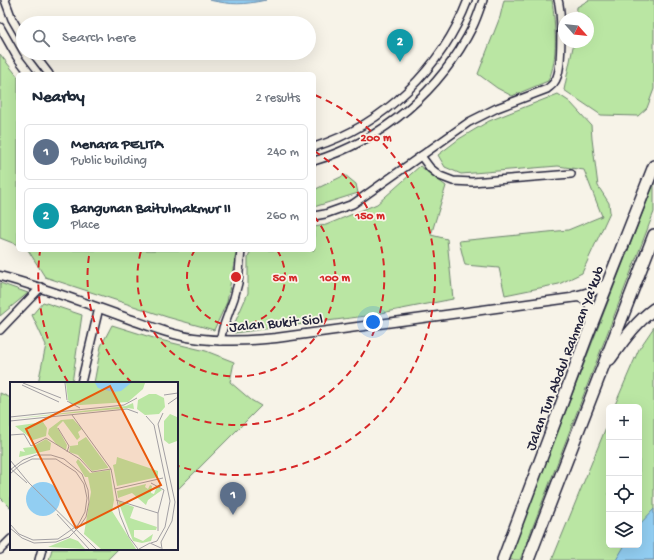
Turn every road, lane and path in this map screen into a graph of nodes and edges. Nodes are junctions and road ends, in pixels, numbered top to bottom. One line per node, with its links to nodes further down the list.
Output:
1 (5, 0): 5 (street)
2 (468, 0): 12 (street)
3 (483, 0): 14 (street)
4 (558, 0): 13 (street)
5 (16, 26)
6 (0, 27): 7 (street)
7 (16, 55)
8 (19, 60): 10 (street)
9 (38, 60): 11 (street)
10 (28, 72)
11 (47, 72)
12 (316, 145)
13 (421, 156): 16 (street); 17 (street)
14 (316, 161)
15 (654, 166): 21 (main road, Jalan Tun Abdul Rahman Ya'kub)
16 (571, 174)
17 (316, 216)
18 (654, 235): 30 (main road)
19 (241, 252): 28 (street)
20 (0, 276): 22 (street, Jalan Bukit Siol)
21 (612, 276): 23 (street); 27 (main road, Jalan Tun Abdul Rahman Ya'kub)
22 (41, 287): 24 (street, Jalan Bukit Siol); 26 (street)
23 (564, 299): 27 (street); 28 (street, Jalan Bukit Siol)
24 (99, 308): 28 (street, Jalan Bukit Siol); 29 (street)
25 (654, 308): 30 (main road)
26 (0, 330)
27 (587, 336): 35 (main road, Jalan Tun Abdul Rahman Ya'kub)
28 (220, 341)
29 (81, 382)
30 (588, 405): 36 (main road)
31 (10, 540): 32 (street)
32 (0, 550)
33 (42, 550): 34 (street)
34 (39, 560)
35 (503, 560)
36 (528, 560)

